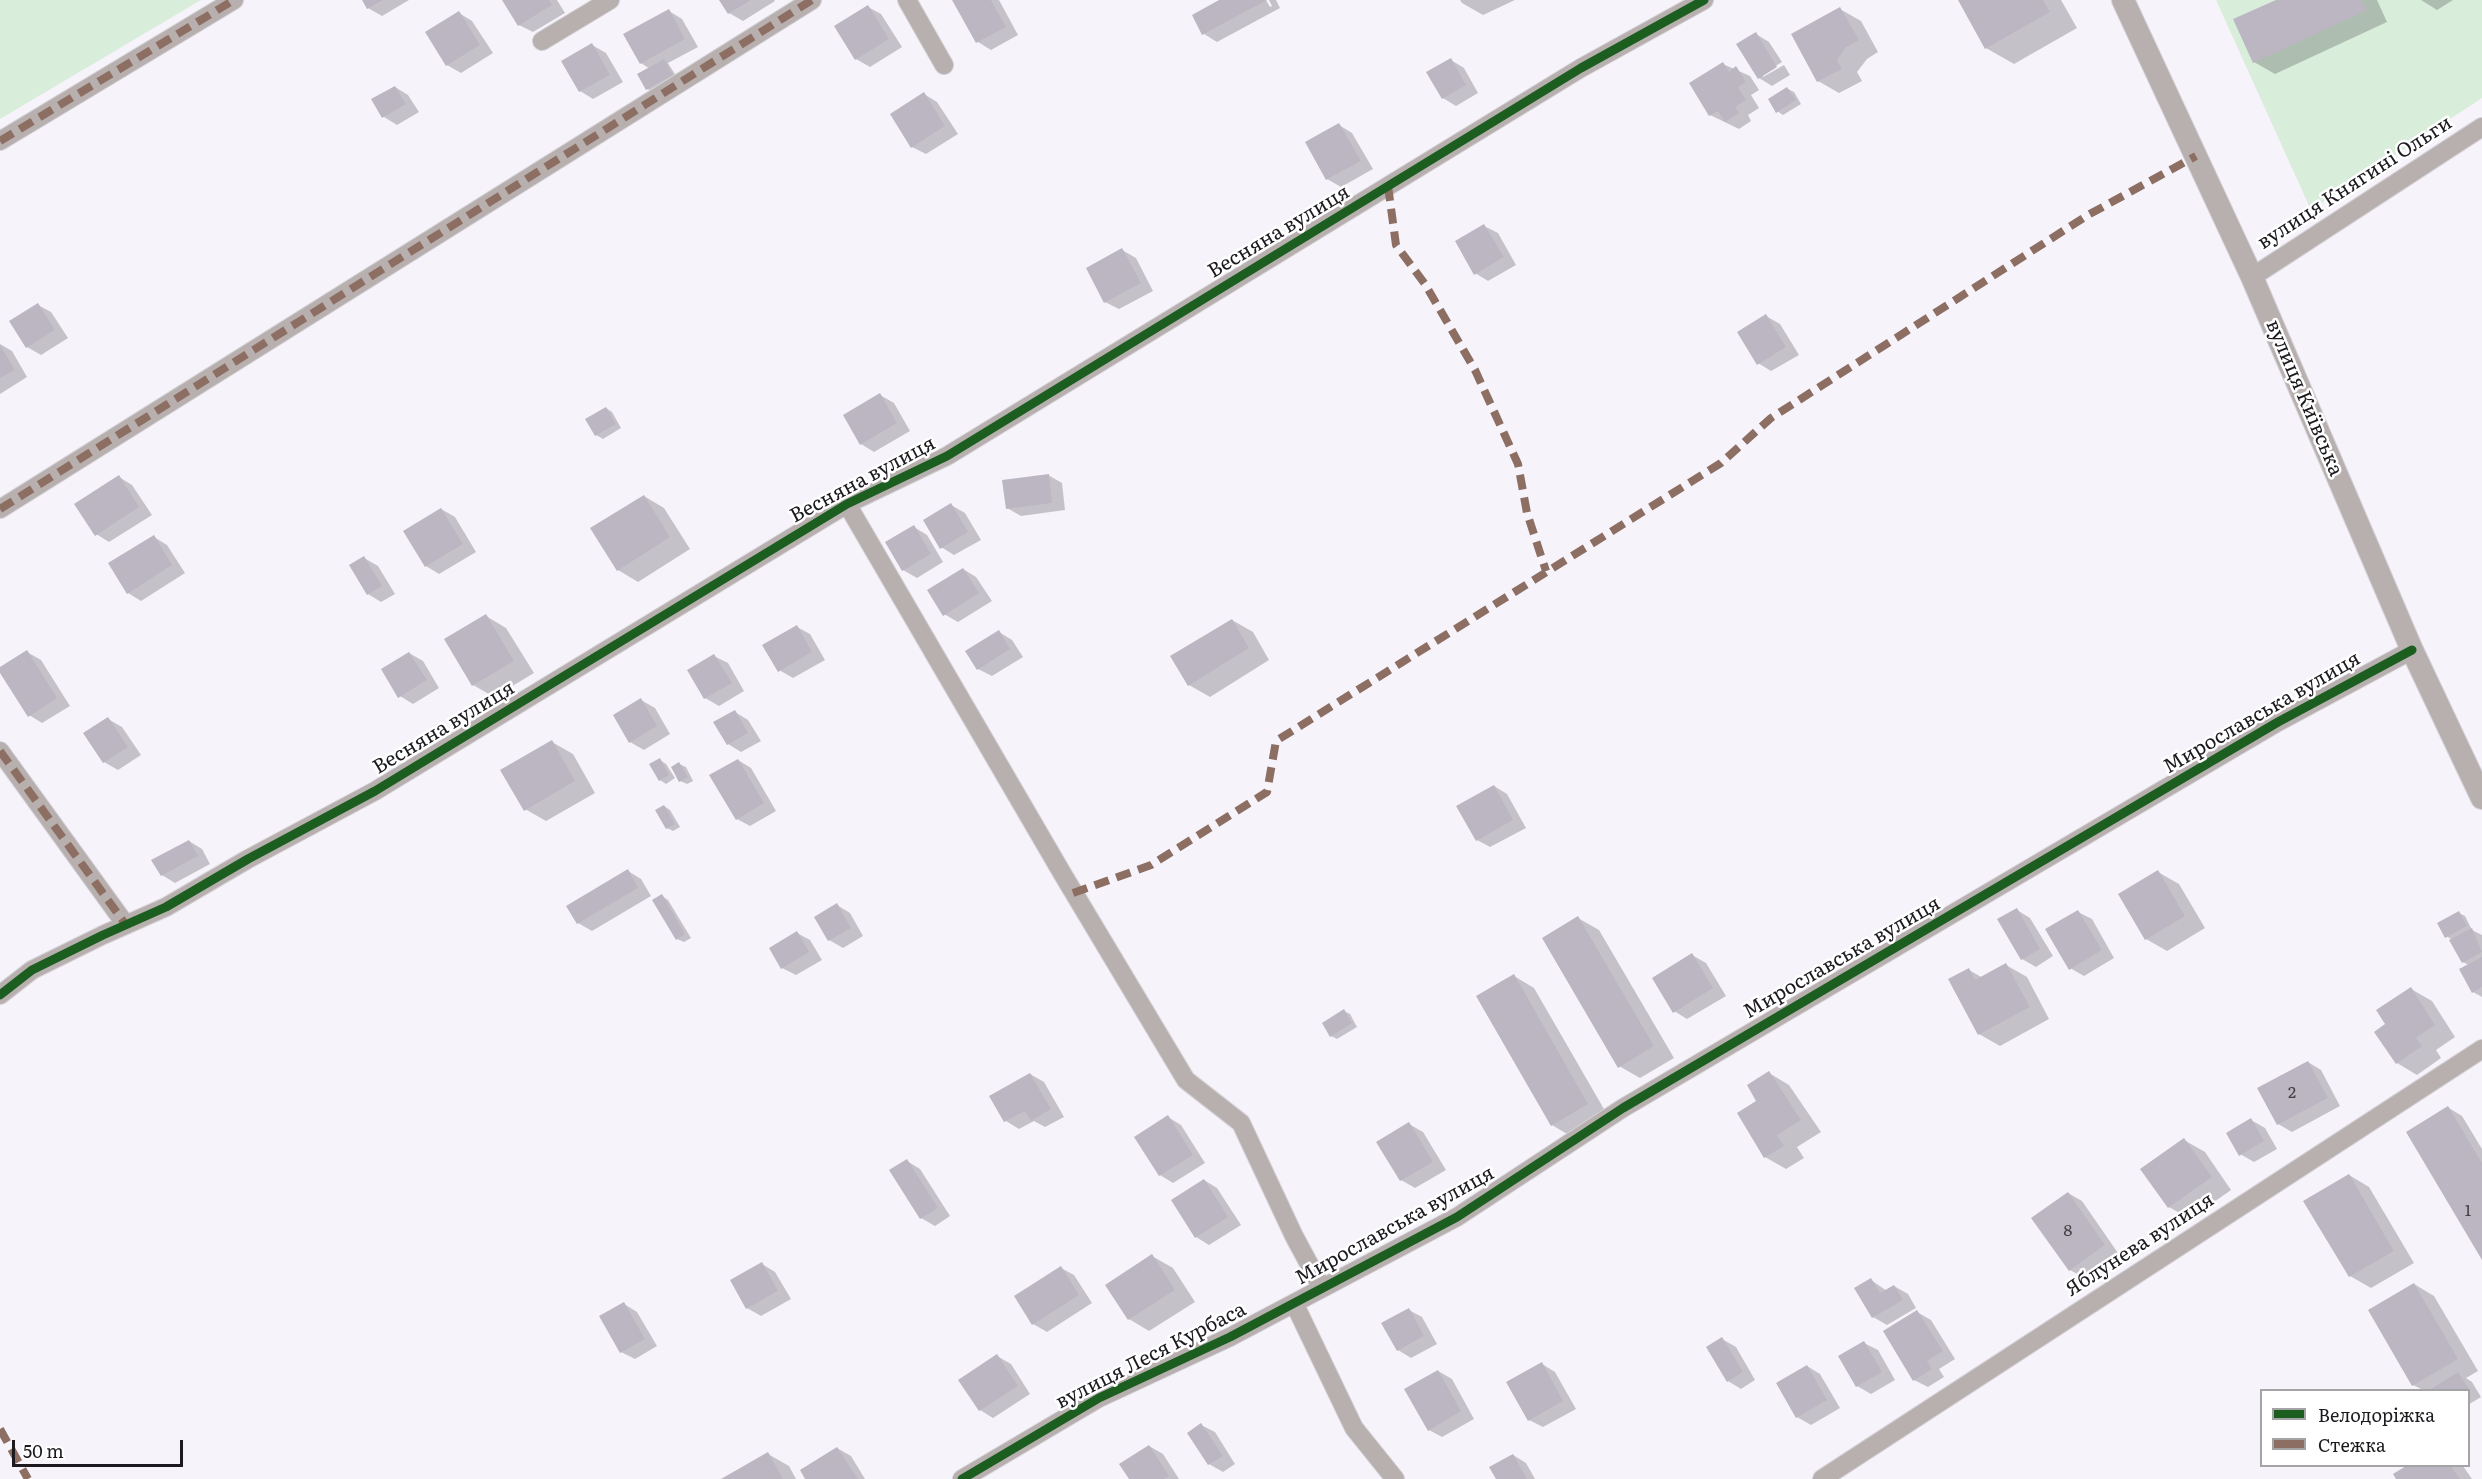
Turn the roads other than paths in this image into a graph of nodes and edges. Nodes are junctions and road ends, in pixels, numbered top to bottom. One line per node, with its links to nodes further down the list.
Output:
1 (234, 0): 10 (street)
2 (610, 0): 7 (street)
3 (812, 0): 13 (street)
4 (907, 0): 8 (street)
5 (1704, 0): 12 (street, Весняна вулиця)
6 (2123, 0): 11 (street, вулиця Київська)
7 (542, 41)
8 (944, 65)
9 (2482, 127): 11 (street, вулиця Княгині Ольги)
10 (0, 141)
11 (2252, 277): 14 (street, вулиця Київська)
12 (847, 504): 17 (street, Весняна вулиця); 20 (street)
13 (0, 509)
14 (2412, 650): 16 (street, вулиця Київська); 20 (street, Мирославська вулиця)
15 (0, 751): 17 (street)
16 (2482, 798)
17 (126, 925): 18 (street, Весняна вулиця)
18 (0, 995)
19 (2482, 1049): 24 (street, Яблунева вулиця)
20 (1322, 1288): 21 (street, Мирославська вулиця)
21 (1294, 1303): 22 (street, вулиця Леся Курбаса); 23 (street)
22 (962, 1479)
23 (1395, 1479)
24 (1822, 1479)

